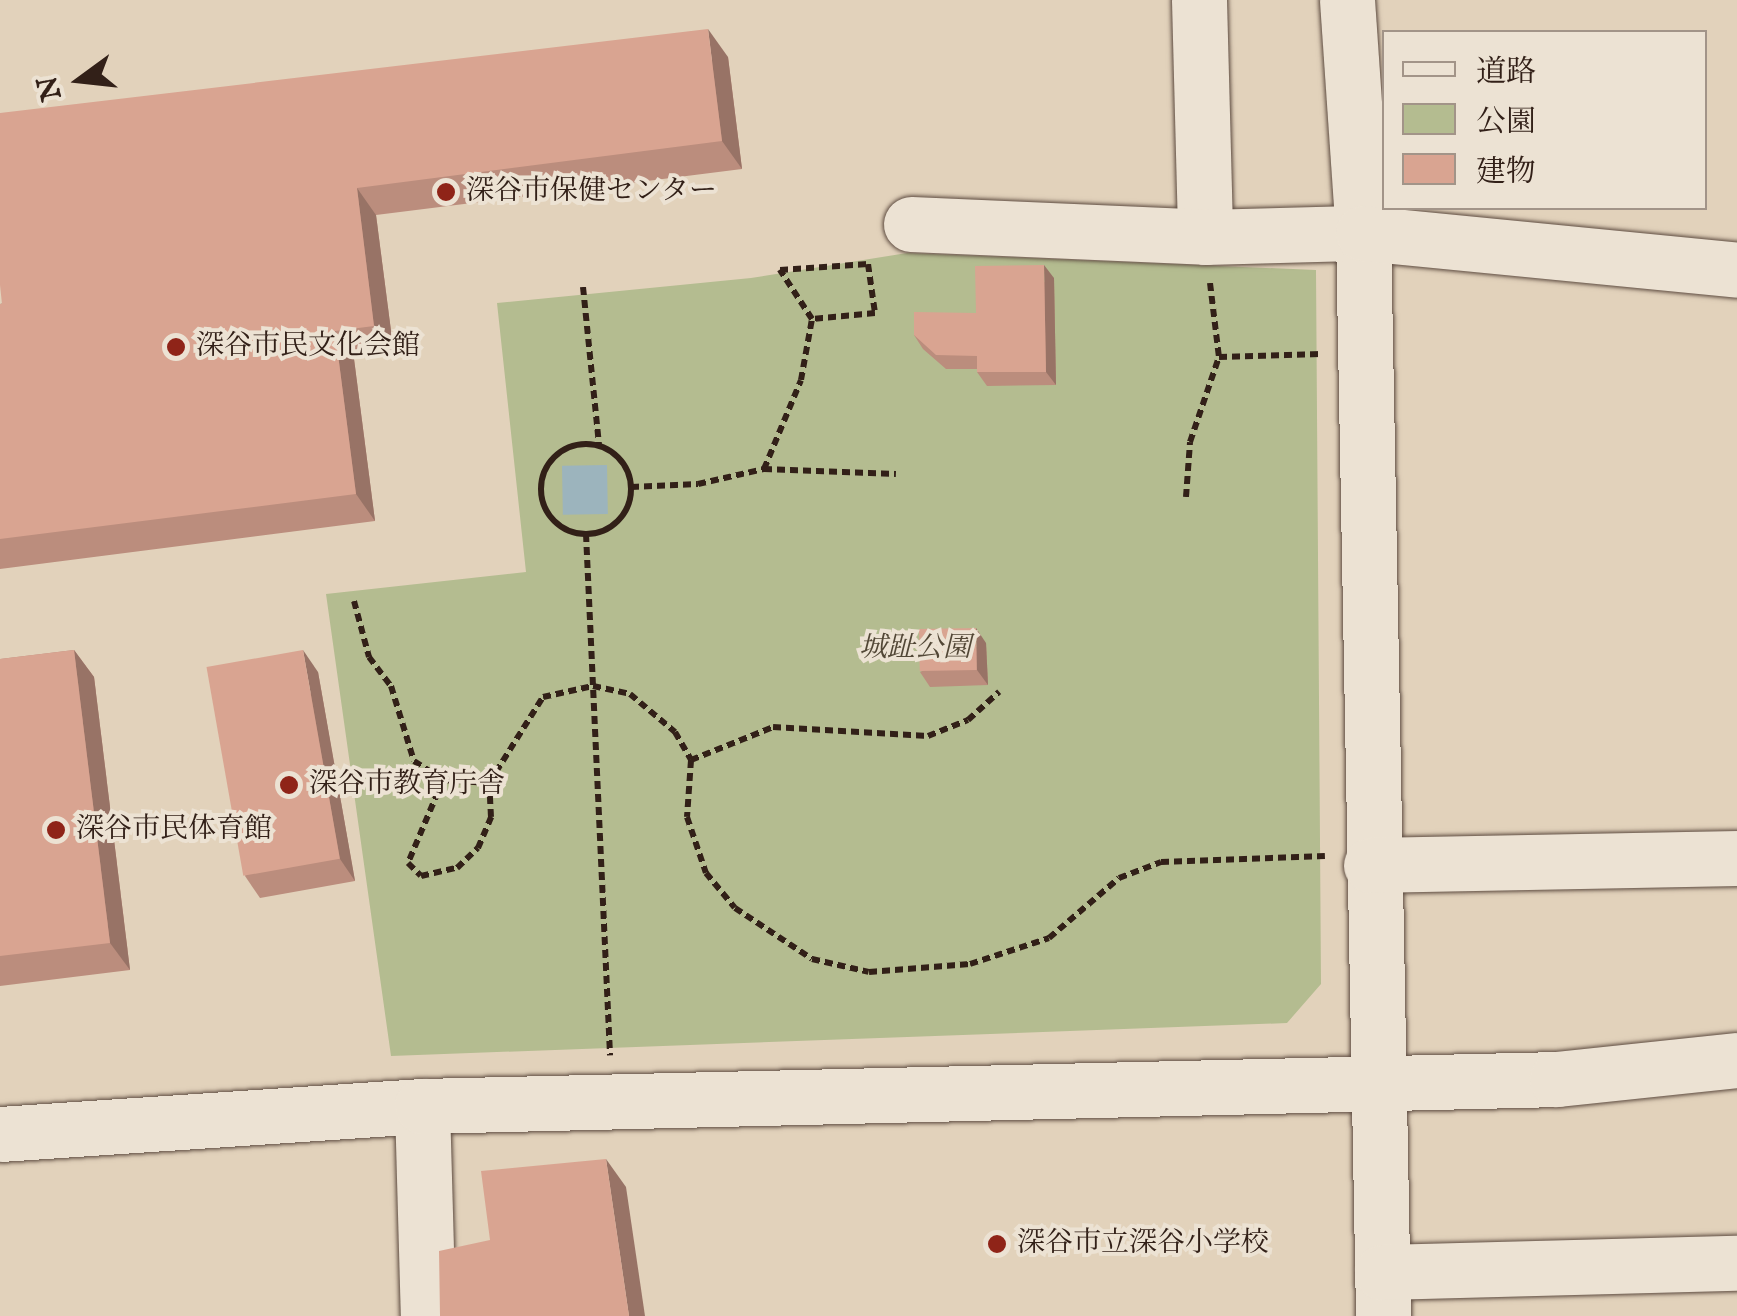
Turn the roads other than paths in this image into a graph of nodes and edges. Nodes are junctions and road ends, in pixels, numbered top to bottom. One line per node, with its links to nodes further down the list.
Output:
1 (1199, 0): 5 (street)
2 (1347, 0): 4 (street)
3 (911, 224): 5 (street)
4 (1363, 233): 5 (street); 6 (street); 8 (street)
5 (1205, 237)
6 (1737, 270)
7 (1737, 858): 8 (street)
8 (1371, 860): 10 (street)
9 (1737, 1060): 10 (street)
10 (1378, 1084): 11 (street); 14 (street)
11 (422, 1106): 12 (street); 15 (street)
12 (0, 1134)
13 (1737, 1263): 14 (street)
14 (1383, 1294)
15 (428, 1316)

